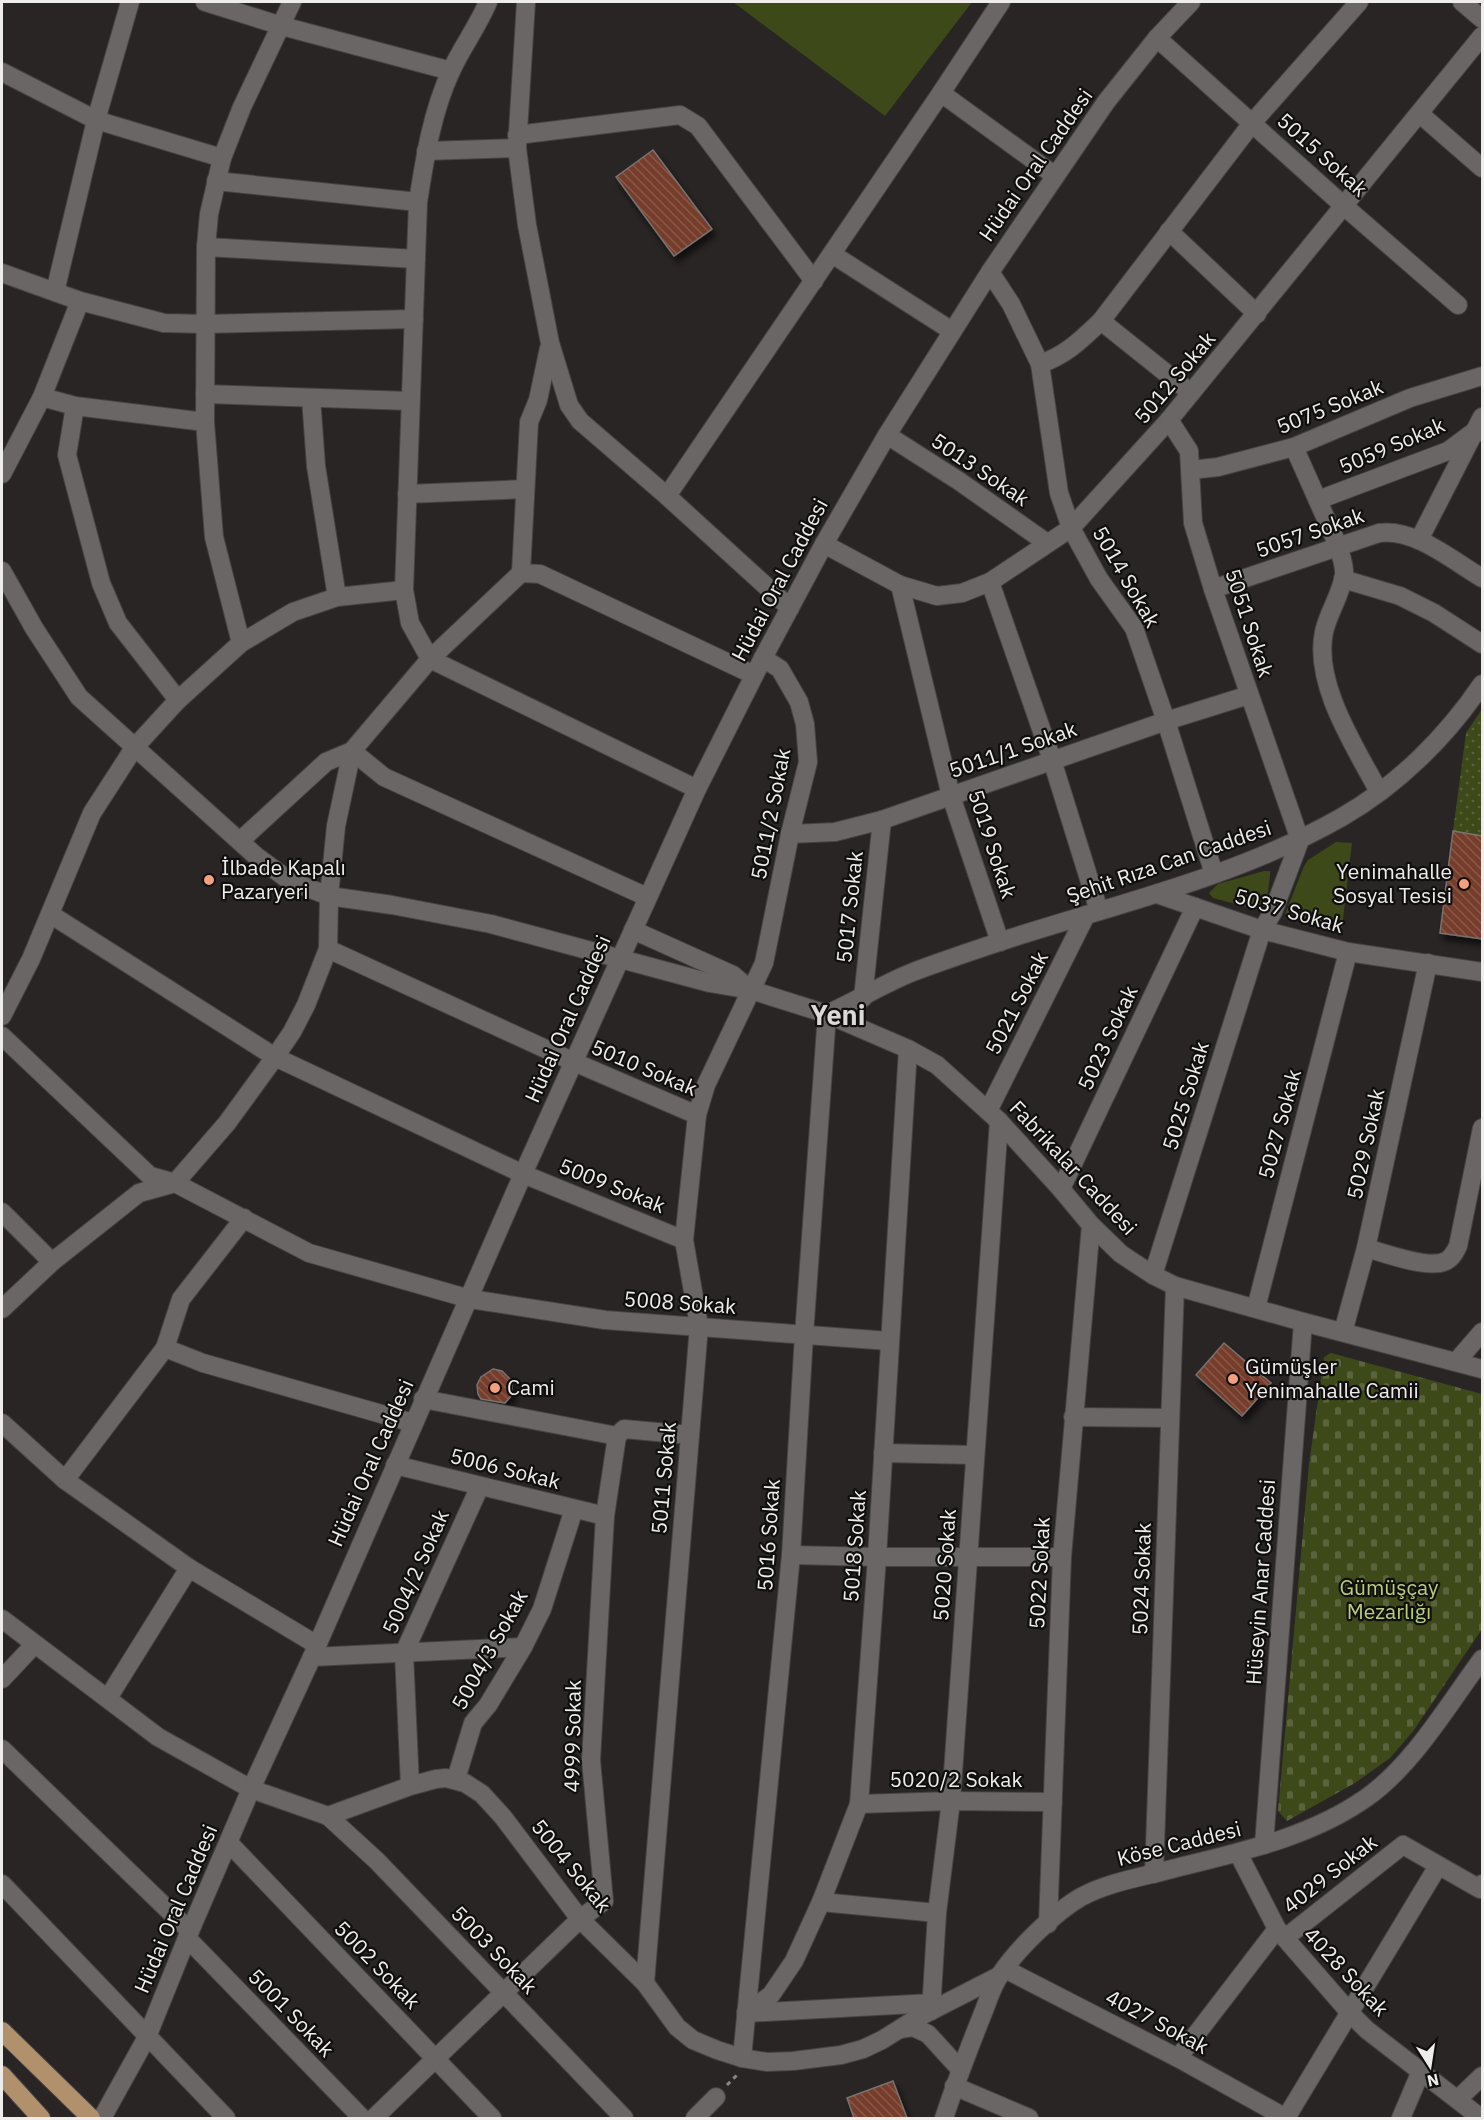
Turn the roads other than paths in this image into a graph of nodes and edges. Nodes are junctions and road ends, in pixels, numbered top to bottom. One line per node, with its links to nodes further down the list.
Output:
1 (130, 2): 18 (street)
2 (205, 2): 11 (street)
3 (292, 2): 11 (street)
4 (488, 2): 14 (street)
5 (526, 2): 20 (street)
6 (1000, 2): 16 (street)
7 (1191, 2): 13 (street, Hüdai Oral Caddesi)
8 (1359, 2): 19 (street)
9 (1462, 2): 10 (street)
10 (1482, 19)
11 (282, 26): 14 (street); 22 (street)
12 (1482, 36): 17 (street, 5012 Sokak)
13 (1157, 38): 19 (street, 5015 Sokak); 24 (street, Hüdai Oral Caddesi)
14 (451, 70): 21 (street)
15 (2, 74): 18 (street)
16 (941, 93): 24 (street); 30 (street)
17 (1420, 114): 23 (street); 27 (street, 5012 Sokak)
18 (96, 120): 22 (street); 35 (street)
19 (1252, 122): 27 (street, 5015 Sokak); 28 (street)
20 (517, 141): 21 (street); 34 (street); 43 (street)
21 (426, 151): 26 (street)
22 (222, 158): 25 (street)
23 (1482, 168)
24 (1054, 175): 32 (street, Hüdai Oral Caddesi)
25 (216, 181): 26 (street); 29 (street)
26 (418, 202): 31 (street)
27 (1344, 206): 37 (street, 5015 Sokak); 38 (street, 5012 Sokak)
28 (1168, 231): 38 (street); 40 (street)
29 (206, 247): 31 (street); 41 (street)
30 (832, 254): 34 (street); 42 (street)
31 (416, 259): 39 (street)
32 (990, 272): 42 (street, Hüdai Oral Caddesi); 44 (street, 5014 Sokak)
33 (2, 273): 35 (street)
34 (814, 281): 61 (street)
35 (55, 292): 36 (street)
36 (80, 301): 41 (street); 48 (street)
37 (1458, 305)
38 (1257, 314): 46 (street, 5012 Sokak)
39 (414, 319): 41 (street); 50 (street)
40 (1101, 321): 44 (street); 46 (street)
41 (206, 324): 47 (street)
42 (952, 331): 55 (street, Hüdai Oral Caddesi)
43 (550, 343): 59 (street); 61 (street)
44 (1040, 364): 63 (street, 5014 Sokak)
45 (1482, 376): 56 (street, 5075 Sokak)
46 (1191, 393): 52 (street, 5012 Sokak)
47 (206, 394): 49 (street); 53 (street)
48 (42, 397): 51 (street); 58 (street)
49 (311, 398): 50 (street); 76 (street)
50 (410, 401): 60 (street)
51 (75, 406): 53 (street); 85 (street)
52 (1169, 420): 57 (street, 5051 Sokak); 63 (street, 5012 Sokak)
53 (205, 423): 78 (street)
54 (1480, 427): 62 (street, 5059 Sokak); 64 (street)
55 (887, 435): 65 (street, 5013 Sokak); 66 (street, Hüdai Oral Caddesi)
56 (1294, 447): 57 (street, 5075 Sokak); 62 (street)
57 (1191, 470): 74 (street, 5051 Sokak)
58 (2, 474)
59 (525, 489): 60 (street); 69 (street)
60 (407, 494): 75 (street)
61 (667, 496): 77 (street)
62 (1318, 500): 67 (street)
63 (1071, 528): 65 (street, 5012 Sokak); 86 (street, 5014 Sokak)
64 (1419, 540): 67 (street, 5057 Sokak); 70 (street, 5057 Sokak)
65 (1047, 543): 72 (street, 5012 Sokak)
66 (824, 544): 73 (street, 5012 Sokak); 77 (street, Hüdai Oral Caddesi)
67 (1339, 548): 71 (street); 74 (street, 5057 Sokak)
68 (2, 571): 87 (street, Fabrikalar Caddesi)
69 (521, 573): 81 (street); 82 (street)
70 (1482, 578)
71 (1343, 579): 79 (street); 91 (street)
72 (990, 582): 73 (street, 5012 Sokak); 89 (street)
73 (900, 585): 92 (street, 5019 Sokak)
74 (1213, 589): 84 (street, 5051 Sokak)
75 (404, 590): 76 (street); 81 (street)
76 (337, 597): 78 (street)
77 (790, 608): 80 (street, Hüdai Oral Caddesi)
78 (241, 643): 85 (street)
79 (1482, 644)
80 (763, 658): 82 (street, Hüdai Oral Caddesi); 94 (street, 5011/2 Sokak)
81 (430, 659): 88 (street); 90 (street)
82 (754, 675): 90 (street, Hüdai Oral Caddesi)
83 (1482, 684): 91 (street, Şehit Rıza Can Caddesi)
84 (1249, 695): 86 (street, 5011/1 Sokak); 95 (street, 5051 Sokak)
85 (178, 700): 87 (street)
86 (1166, 721): 89 (street, 5011/1 Sokak); 97 (street, 5014 Sokak)
87 (134, 748): 96 (street, Fabrikalar Caddesi); 103 (street)
88 (352, 751): 96 (street); 99 (street); 100 (street)
89 (1052, 760): 92 (street, 5011/1 Sokak); 102 (street)
90 (697, 789): 100 (street, Hüdai Oral Caddesi)
91 (1379, 792): 95 (street, Şehit Rıza Can Caddesi)
92 (951, 796): 93 (street, 5011/1 Sokak); 106 (street, 5019 Sokak)
93 (882, 820): 94 (street, 5011/1 Sokak); 113 (street, 5017 Sokak)
94 (790, 834): 112 (street, 5011/2 Sokak)
95 (1300, 840): 97 (street, Şehit Rıza Can Caddesi); 105 (street, 5025 Sokak)
96 (240, 841): 99 (street, Fabrikalar Caddesi)
97 (1214, 874): 98 (street, Şehit Rıza Can Caddesi)
98 (1157, 894): 101 (street, 5037 Sokak); 102 (street, Şehit Rıza Can Caddesi)
99 (329, 896): 107 (street); 109 (street, Fabrikalar Caddesi)
100 (647, 897): 104 (street, Hüdai Oral Caddesi)
101 (1195, 907): 105 (street, 5037 Sokak); 125 (street, 5023 Sokak)
102 (1093, 913): 106 (street, Şehit Rıza Can Caddesi); 121 (street, 5021 Sokak)
103 (50, 914): 115 (street); 118 (street, 5009 Sokak)
104 (633, 930): 109 (street, Hüdai Oral Caddesi); 112 (street, Fabrikalar Caddesi)
105 (1262, 930): 108 (street, 5037 Sokak); 132 (street, 5025 Sokak)
106 (1000, 942): 113 (street, Şehit Rıza Can Caddesi)
107 (328, 949): 118 (street); 119 (street, 5010 Sokak)
108 (1348, 952): 110 (street, 5037 Sokak); 135 (street, 5027 Sokak)
109 (620, 958): 112 (street, Fabrikalar Caddesi); 119 (street, Hüdai Oral Caddesi)
110 (1428, 963): 111 (street, 5037 Sokak); 130 (street, 5029 Sokak)
111 (1482, 972)
112 (751, 990): 114 (street, Fabrikalar Caddesi); 120 (street, 5011 Sokak)
113 (863, 998): 114 (street, Şehit Rıza Can Caddesi)
114 (827, 1014): 117 (street, Fabrikalar Caddesi); 141 (street, 5016 Sokak)
115 (2, 1016)
116 (2, 1036): 124 (street, 5008 Sokak)
117 (908, 1049): 121 (street, Fabrikalar Caddesi); 142 (street, 5018 Sokak)
118 (275, 1057): 123 (street, 5009 Sokak); 124 (street)
119 (574, 1062): 120 (street, 5010 Sokak); 123 (street, Hüdai Oral Caddesi)
120 (698, 1115): 129 (street, 5011 Sokak)
121 (994, 1116): 125 (street, Fabrikalar Caddesi); 154 (street, 5020 Sokak)
122 (1482, 1128): 130 (street)
123 (523, 1174): 129 (street, 5009 Sokak); 134 (street, Hüdai Oral Caddesi)
124 (175, 1183): 127 (street, 5008 Sokak); 131 (street)
125 (1061, 1189): 128 (street, Fabrikalar Caddesi)
126 (2, 1212): 131 (street)
127 (244, 1218): 134 (street, 5008 Sokak); 143 (street)
128 (1091, 1225): 132 (street, Fabrikalar Caddesi); 147 (street, 5022 Sokak)
129 (684, 1240): 138 (street, 5011 Sokak)
130 (1366, 1248): 139 (street, 5029 Sokak)
131 (52, 1262): 136 (street)
132 (1153, 1275): 133 (street, Fabrikalar Caddesi)
133 (1175, 1286): 135 (street, Fabrikalar Caddesi); 148 (street, 5024 Sokak)
134 (470, 1299): 138 (street, 5008 Sokak); 146 (street, Hüdai Oral Caddesi)
135 (1256, 1308): 137 (street, Fabrikalar Caddesi)
136 (2, 1309)
137 (1304, 1323): 139 (street, Fabrikalar Caddesi); 182 (street, Hüseyin Anar Caddesi)
138 (699, 1326): 141 (street, 5008 Sokak); 152 (street, 5011 Sokak)
139 (1343, 1332): 144 (street, Fabrikalar Caddesi)
140 (1482, 1332): 144 (street)
141 (804, 1335): 142 (street, 5008 Sokak); 160 (street, 5016 Sokak)
142 (889, 1341): 153 (street, 5018 Sokak)
143 (165, 1348): 150 (street); 156 (street)
144 (1456, 1362): 145 (street, Fabrikalar Caddesi)
145 (1482, 1369)
146 (423, 1399): 150 (street, Hüdai Oral Caddesi); 151 (street)
147 (1073, 1417): 148 (street); 163 (street, 5022 Sokak)
148 (1170, 1418): 185 (street, 5024 Sokak)
149 (2, 1423): 156 (street)
150 (413, 1423): 155 (street, Hüdai Oral Caddesi)
151 (617, 1436): 152 (street); 159 (street, 4999 Sokak)
152 (690, 1436): 195 (street, 5011 Sokak)
153 (883, 1453): 154 (street); 162 (street, 5018 Sokak)
154 (975, 1455): 161 (street, 5020 Sokak)
155 (395, 1465): 157 (street, 5006 Sokak); 168 (street, Hüdai Oral Caddesi)
156 (65, 1480): 164 (street)
157 (480, 1486): 158 (street, 5006 Sokak); 169 (street, 5004/2 Sokak)
158 (574, 1509): 159 (street, 5006 Sokak); 167 (street, 5004/3 Sokak)
159 (605, 1516): 190 (street, 4999 Sokak)
160 (791, 1555): 162 (street); 198 (street, 5016 Sokak)
161 (968, 1556): 162 (street); 163 (street); 177 (street, 5020 Sokak)
162 (877, 1557): 179 (street, 5018 Sokak)
163 (1062, 1557): 178 (street, 5022 Sokak)
164 (189, 1568): 168 (street); 172 (street)
165 (2, 1619): 166 (street)
166 (33, 1645): 171 (street); 172 (street)
167 (523, 1647): 169 (street); 174 (street, 5004/3 Sokak)
168 (314, 1651): 169 (street); 176 (street, Hüdai Oral Caddesi)
169 (404, 1653): 175 (street, 5004/2 Sokak)
170 (1479, 1671): 182 (street, Köse Caddesi)
171 (2, 1678)
172 (108, 1698): 176 (street)
173 (2, 1749): 192 (street, 5001 Sokak)
174 (456, 1779): 175 (street); 190 (street, 5004 Sokak)
175 (410, 1786): 180 (street)
176 (251, 1789): 180 (street); 181 (street, Hüdai Oral Caddesi)
177 (951, 1801): 178 (street, 5020/2 Sokak); 179 (street, 5020/2 Sokak); 189 (street, 5020 Sokak)
178 (1053, 1803): 191 (street, 5022 Sokak)
179 (859, 1804): 188 (street, 5018 Sokak)
180 (328, 1816): 196 (street, 5003 Sokak)
181 (229, 1843): 192 (street, Hüdai Oral Caddesi); 205 (street, 5002 Sokak)
182 (1264, 1845): 183 (street, Köse Caddesi)
183 (1238, 1853): 185 (street, Köse Caddesi); 193 (street, 4028 Sokak)
184 (1438, 1866): 187 (street); 193 (street, 4029 Sokak); 199 (street)
185 (1154, 1874): 191 (street, Köse Caddesi)
186 (2, 1884): 202 (street)
187 (1481, 1887)
188 (821, 1902): 189 (street); 198 (street, 5018 Sokak)
189 (937, 1913): 197 (street, 5020 Sokak)
190 (580, 1919): 195 (street, 5004 Sokak); 196 (street, 4999 Sokak)
191 (1048, 1924): 194 (street, Köse Caddesi)
192 (188, 1934): 202 (street, Hüdai Oral Caddesi); 217 (street, 5001 Sokak)
193 (1281, 1934): 199 (street, 4028 Sokak); 204 (street, 4029 Sokak)
194 (1002, 1973): 197 (street, 5004 Sokak); 204 (street, 4027 Sokak); 206 (street, Köse Caddesi)
195 (645, 1983): 203 (street, 5004 Sokak)
196 (502, 1992): 205 (street, 4999 Sokak); 220 (street, 5003 Sokak)
197 (932, 2007): 198 (street); 200 (street, 5004 Sokak)
198 (746, 2013): 203 (street, 5016 Sokak)
199 (1351, 2014): 207 (street, 4028 Sokak); 224 (street)
200 (900, 2029): 203 (street, 5004 Sokak); 206 (street)
201 (2, 2031): 214 (main road)
202 (147, 2037): 215 (street, Hüdai Oral Caddesi); 216 (street)
203 (742, 2058)
204 (1178, 2058): 224 (street, 4027 Sokak)
205 (435, 2059): 218 (street, 4999 Sokak); 219 (street, 5002 Sokak)
206 (960, 2069): 210 (street, Köse Caddesi)
207 (1421, 2072): 212 (street, 4028 Sokak); 225 (street)
208 (2, 2075): 213 (main road)
209 (1482, 2076): 212 (street)
210 (954, 2086): 222 (street, Köse Caddesi); 223 (street)
211 (716, 2097): 221 (street)
212 (1458, 2099): 226 (street, 4028 Sokak)
213 (41, 2118)
214 (91, 2118)
215 (102, 2118)
216 (226, 2118)
217 (362, 2118)
218 (374, 2118)
219 (492, 2118)
220 (624, 2118)
221 (695, 2118)
222 (944, 2118)
223 (1029, 2118)
224 (1286, 2118)
225 (1401, 2118)
226 (1481, 2118)

